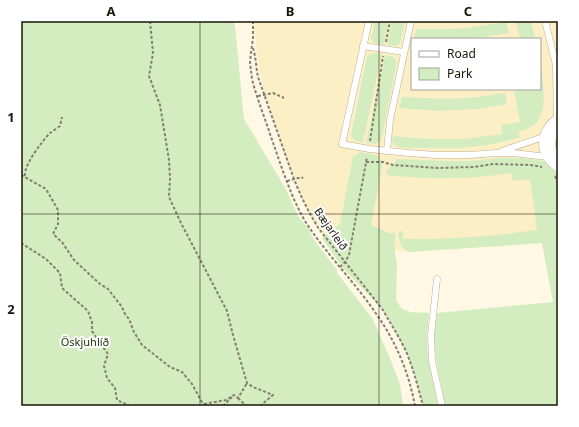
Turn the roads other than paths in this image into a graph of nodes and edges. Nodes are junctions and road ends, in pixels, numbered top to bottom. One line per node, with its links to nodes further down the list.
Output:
1 (369, 21): 4 (lane)
2 (411, 21): 5 (lane)
3 (545, 21): 6 (lane)
4 (363, 46): 5 (lane); 8 (lane)
5 (404, 52): 8 (lane)
6 (557, 70): 7 (lane)
7 (554, 127): 9 (lane); 10 (street)
8 (388, 151): 9 (lane)
9 (497, 153): 10 (lane)
10 (552, 165)
11 (437, 280): 12 (lane)
12 (442, 406)

